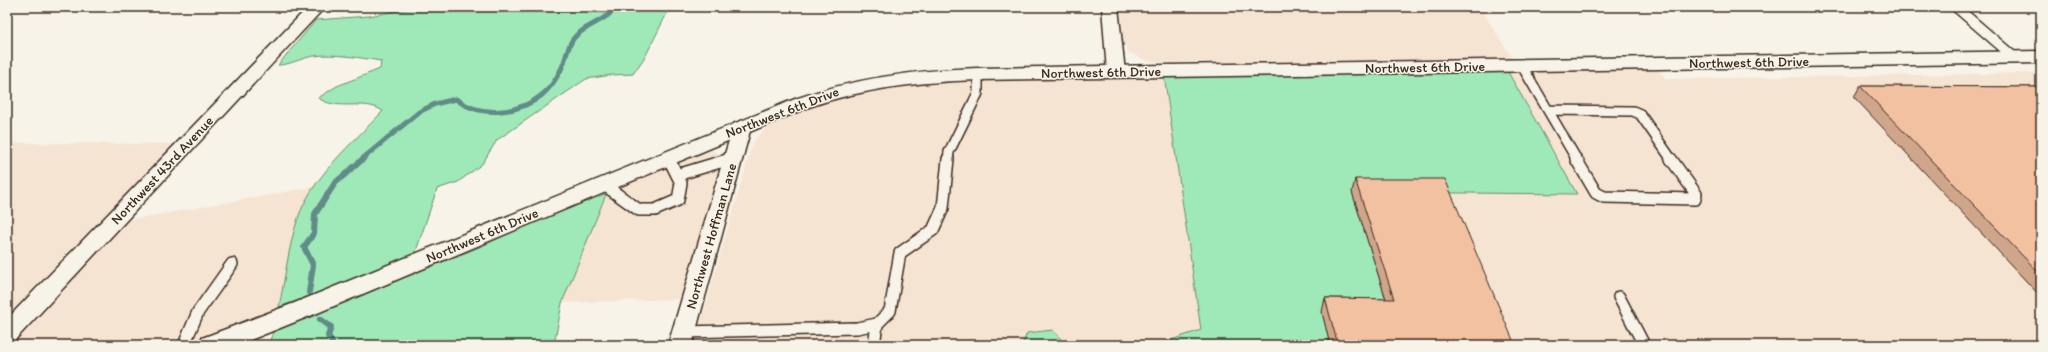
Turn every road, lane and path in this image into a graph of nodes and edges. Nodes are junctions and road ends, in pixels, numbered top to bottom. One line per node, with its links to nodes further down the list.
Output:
1 (317, 7): 18 (street, Northwest 43rd Avenue)
2 (1110, 7): 7 (street)
3 (1956, 7): 5 (lane)
4 (2041, 57): 5 (main road, Northwest 6th Drive)
5 (2015, 58): 6 (main road, Northwest 6th Drive)
6 (1522, 66): 7 (main road, Northwest 6th Drive); 9 (lane)
7 (1116, 72): 8 (main road, Northwest 6th Drive)
8 (978, 74): 10 (main road, Northwest 6th Drive); 17 (lane)
9 (1548, 110): 9 (lane)
10 (742, 126): 11 (main road, Northwest 6th Drive); 12 (street, Northwest Hoffman Lane)
11 (668, 157): 13 (lane); 14 (main road, Northwest 6th Drive)
12 (734, 158): 13 (lane); 19 (street, Northwest Hoffman Lane)
13 (677, 175): 14 (lane)
14 (603, 184): 21 (main road, Northwest 6th Drive)
15 (232, 264): 20 (lane)
16 (1619, 296): 23 (lane)
17 (877, 324): 19 (lane); 22 (lane)
18 (7, 334)
19 (681, 338)
20 (184, 345)
21 (212, 345)
22 (874, 345)
23 (1644, 345)

